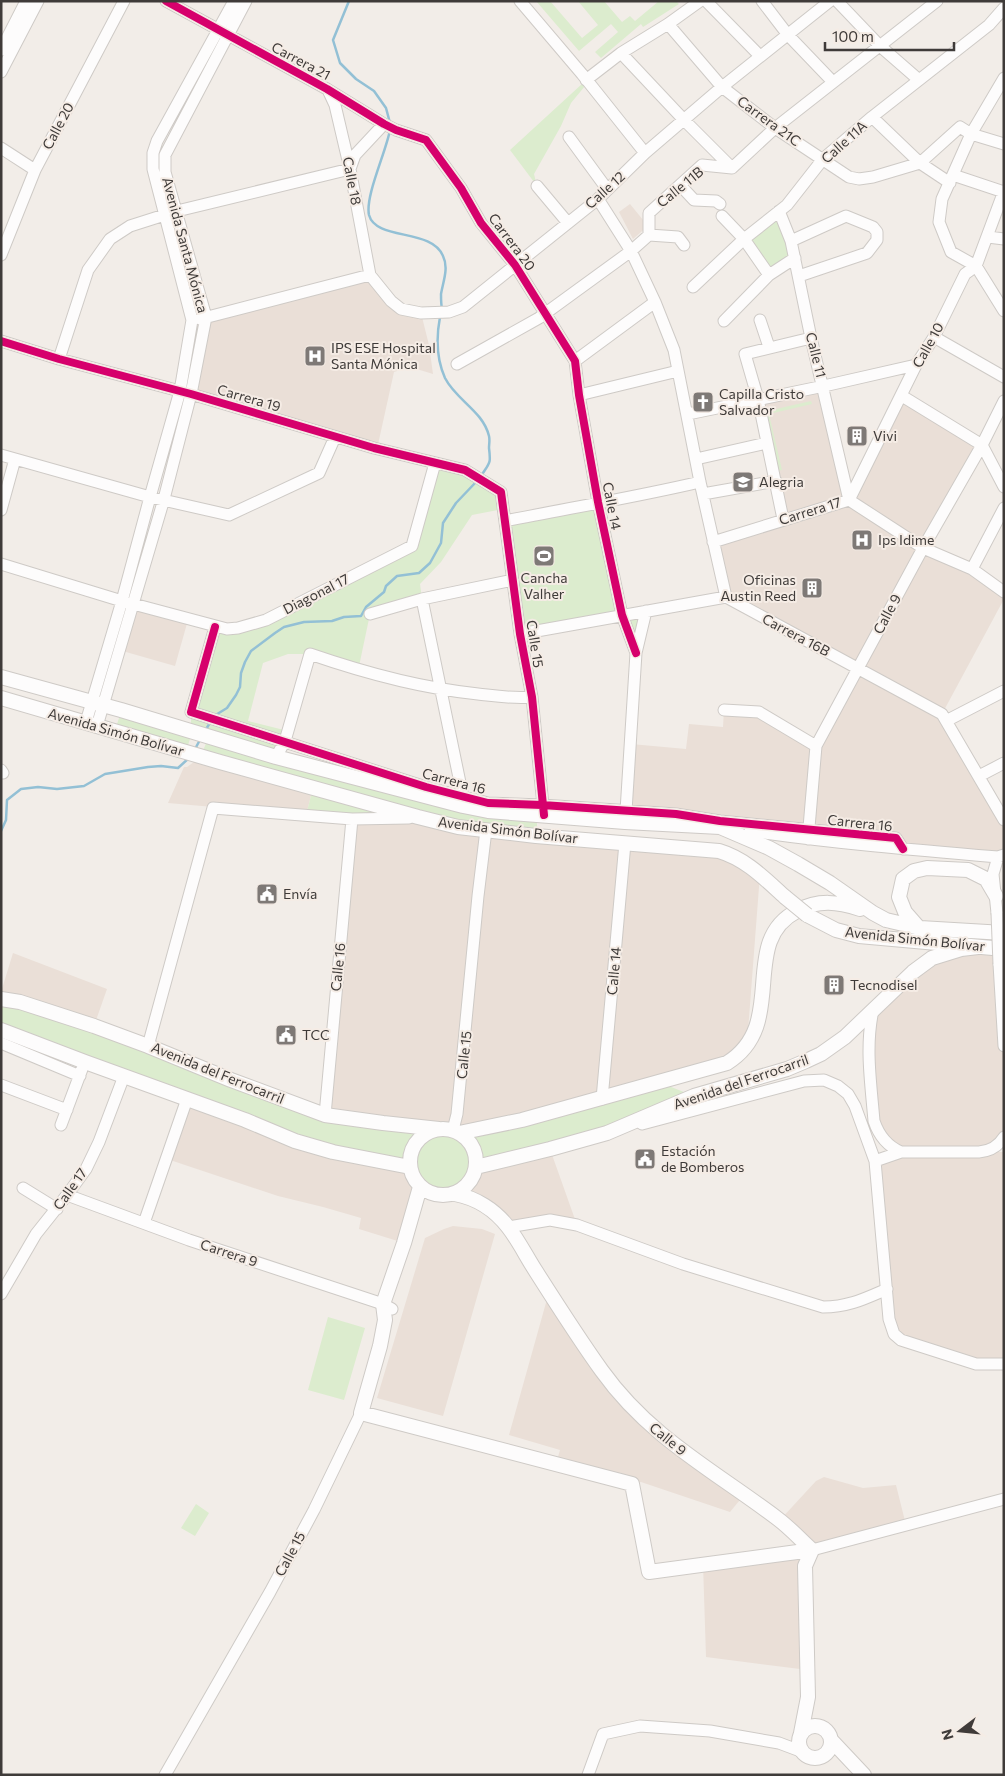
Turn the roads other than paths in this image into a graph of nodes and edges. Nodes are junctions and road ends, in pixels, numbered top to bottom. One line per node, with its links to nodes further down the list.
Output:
1 (26, 1): 19 (street)
2 (38, 1): 22 (street)
3 (124, 1): 43 (street, Calle 20)
4 (166, 1): 16 (street, Carrera 21)
5 (234, 1): 16 (street, Avenida Santa Mónica)
6 (246, 1): 16 (street, Avenida Santa Mónica)
7 (520, 1): 23 (street)
8 (700, 1): 15 (street)
9 (706, 1): 21 (street)
10 (762, 1): 17 (street)
11 (830, 1): 17 (street, Calle 12)
12 (837, 1): 18 (street)
13 (937, 1): 18 (street)
14 (1004, 8): 24 (street, Calle 11A)
15 (668, 24): 20 (street); 27 (street, Carrera 21C)
16 (223, 33): 28 (street, Carrera 21); 50 (street, Avenida Santa Mónica); 52 (street, Avenida Santa Mónica)
17 (788, 35): 21 (street, Calle 12); 26 (street)
18 (880, 46): 24 (street); 26 (street)
19 (1, 50)
20 (621, 53): 23 (street); 30 (street)
21 (760, 56): 27 (street, Calle 12)
22 (1, 72)
23 (586, 80): 38 (street)
24 (919, 80): 29 (street, Calle 11A)
25 (1003, 81): 33 (street)
26 (833, 82): 32 (street)
27 (722, 87): 30 (street, Calle 12); 32 (street, Carrera 21C)
28 (327, 89): 31 (street, Carrera 21); 42 (street, Calle 18)
29 (872, 117): 39 (street, Calle 11A); 40 (street)
30 (684, 120): 38 (street, Calle 12); 41 (street)
31 (384, 124): 35 (street, Carrera 21); 42 (street)
32 (775, 128): 39 (street, Carrera 21C); 41 (street)
33 (971, 134): 36 (street); 40 (street); 44 (street)
34 (568, 137): 47 (street)
35 (426, 140): 63 (street, Carrera 20)
36 (1004, 144)
37 (1, 148): 43 (street)
38 (645, 154): 47 (street, Calle 12)
39 (823, 159): 40 (street, Carrera 21C); 51 (street, Calle 11A)
40 (920, 163): 44 (street)
41 (732, 168): 45 (street, Calle 11B)
42 (350, 169): 50 (street); 65 (street, Calle 18)
43 (35, 170): 61 (street, Calle 20)
44 (952, 179): 48 (street); 64 (street)
45 (680, 185): 54 (street, Calle 11B); 57 (street)
46 (536, 186): 53 (street)
47 (608, 190): 49 (street, Calle 12)
48 (1004, 192): 55 (street, Calle 10)
49 (598, 199): 53 (street, Calle 12); 60 (street)
50 (177, 211): 52 (street); 72 (street, Avenida Santa Mónica)
51 (780, 211): 57 (street, Calle 11A); 58 (street, Calle 11)
52 (164, 215): 73 (street, Avenida Santa Mónica); 80 (street)
53 (568, 223): 63 (street, Calle 12)
54 (649, 235): 59 (street); 60 (street)
55 (988, 236): 56 (street); 64 (street, Calle 10)
56 (1004, 239)
57 (744, 240): 66 (street); 68 (street, Calle 11A)
58 (791, 241): 62 (street, Calle 11); 67 (street)
59 (684, 245)
60 (631, 251): 69 (street); 71 (street)
61 (1, 255)
62 (795, 258): 66 (street); 67 (street, Calle 11)
63 (515, 264): 65 (street, Calle 12); 71 (street, Carrera 20)
64 (976, 266): 70 (street); 76 (street, Calle 10)
65 (370, 275): 72 (street)
66 (770, 275): 75 (street)
67 (799, 276): 77 (street, Calle 11)
68 (693, 286)
69 (655, 302): 81 (street); 84 (street)
70 (1004, 311)
71 (546, 313): 81 (street, Carrera 20); 82 (street)
72 (206, 317): 73 (street); 87 (street, Avenida Santa Mónica)
73 (192, 320): 87 (street, Avenida Santa Mónica)
74 (760, 320): 79 (street)
75 (724, 321)
76 (934, 336): 83 (street, Calle 10); 85 (street)
77 (811, 338): 79 (street); 86 (street, Calle 11)
78 (1, 341): 80 (street, Carrera 19)
79 (769, 347): 90 (street)
80 (59, 358): 87 (street, Carrera 19)
81 (575, 361): 88 (street, Calle 14)
82 (457, 364)
83 (916, 365): 86 (street); 89 (street, Calle 10)
84 (678, 371): 88 (street); 92 (street)
85 (1004, 377)
86 (824, 386): 90 (street); 107 (street, Calle 11)
87 (185, 393): 93 (street, Carrera 19); 105 (street, Avenida Santa Mónica); 106 (street, Avenida Santa Mónica)
88 (579, 395): 108 (street, Calle 14)
89 (902, 396): 95 (street); 107 (street, Calle 10)
90 (758, 399): 92 (street); 94 (street)
91 (1004, 401): 95 (street, Calle 9)
92 (688, 414): 97 (street)
93 (335, 436): 99 (street, Carrera 19); 106 (street)
94 (767, 443): 97 (street); 100 (street)
95 (982, 444): 103 (street); 114 (street, Calle 9)
96 (1, 455): 98 (street)
97 (696, 458): 101 (street)
98 (15, 459): 105 (street); 110 (street)
99 (435, 463): 102 (street, Carrera 19); 127 (street, Diagonal 17)
100 (776, 481): 104 (street); 111 (street)
101 (700, 482): 104 (street); 108 (street)
102 (488, 484): 112 (street, Calle 15)
103 (1004, 487)
104 (703, 494): 113 (street)
105 (150, 497): 106 (street); 121 (street, Avenida Santa Mónica)
106 (164, 499): 121 (street, Avenida Santa Mónica)
107 (849, 500): 111 (street, Carrera 17); 114 (street, Carrera 17)
108 (598, 502): 112 (street); 122 (street, Calle 14)
109 (1004, 508): 116 (street)
110 (1, 510)
111 (782, 520): 113 (street, Carrera 17)
112 (505, 521): 117 (street, Calle 15)
113 (713, 542): 119 (street)
114 (923, 548): 116 (street, Carrera 17); 130 (street, Calle 9)
115 (1, 564): 121 (street)
116 (972, 569): 118 (street, Carrera 17)
117 (513, 580): 120 (street); 128 (street, Calle 15)
118 (1004, 592)
119 (726, 597): 123 (street); 130 (street, Carrera 16B)
120 (422, 600): 124 (street); 132 (street)
121 (128, 603): 127 (street, Diagonal 17); 136 (street, Avenida Santa Mónica)
122 (620, 603): 125 (street, Calle 14); 126 (street)
123 (646, 611): 125 (street); 129 (street, Calle 14)
124 (370, 614)
125 (622, 615): 126 (street); 129 (street, Calle 14)
126 (604, 618): 128 (street)
127 (215, 627): 140 (street, Carrera 16)
128 (520, 634): 134 (street, Calle 15)
129 (636, 652): 147 (street, Calle 14)
130 (858, 668): 138 (street, Carrera 16B); 141 (street, Calle 9)
131 (1, 677): 136 (main road, Avenida Simón Bolívar)
132 (440, 690): 134 (street); 140 (street); 145 (street)
133 (1004, 690): 138 (street)
134 (532, 697): 146 (street, Calle 15)
135 (1, 698): 139 (main road, Avenida Simón Bolívar)
136 (97, 704): 139 (street); 142 (main road, Avenida Simón Bolívar)
137 (724, 710): 141 (street)
138 (946, 721): 144 (street, Carrera 16B)
139 (91, 724): 148 (main road, Avenida Simón Bolívar)
140 (286, 736): 142 (street); 145 (street, Carrera 16)
141 (816, 746): 153 (street, Calle 9)
142 (276, 757): 146 (main road, Avenida Simón Bolívar)
143 (1004, 763): 144 (street)
144 (979, 776): 150 (street, Carrera 16B)
145 (463, 797): 146 (street, Carrera 16)
146 (543, 810): 147 (street, Carrera 16); 151 (main road, Avenida Simón Bolívar)
147 (626, 811): 151 (street, Carrera 16)
148 (418, 817): 149 (street); 152 (main road, Avenida Simón Bolívar)
149 (352, 818): 166 (street); 175 (street, Calle 16)
150 (1004, 820)
151 (720, 824): 153 (street, Carrera 16); 157 (main road, Avenida Simón Bolívar)
152 (486, 830): 154 (main road, Avenida Simón Bolívar); 178 (street, Calle 15)
153 (808, 835): 155 (street, Carrera 16)
154 (625, 843): 160 (main road, Avenida Simón Bolívar, bridge); 173 (street, Calle 14)
155 (1001, 856): 156 (street)
156 (996, 896): 158 (main road); 167 (street, bridge)
157 (873, 913): 158 (main road, Avenida Simón Bolívar); 173 (main road, Avenida del Ferrocarril)
158 (920, 928): 159 (main road, Avenida Simón Bolívar)
159 (1004, 933)
160 (978, 947): 161 (main road, Avenida Simón Bolívar); 163 (main road, Avenida del Ferrocarril)
161 (1004, 949)
162 (1, 998): 166 (main road, Avenida del Ferrocarril)
163 (874, 1010): 179 (main road, Avenida del Ferrocarril); 181 (street)
164 (1, 1030): 168 (main road)
165 (1, 1043): 169 (street)
166 (148, 1046): 175 (main road, Avenida del Ferrocarril)
167 (1004, 1046)
168 (85, 1062): 169 (street); 170 (main road)
169 (80, 1076): 174 (street)
170 (124, 1076): 172 (main road); 188 (street, Calle 17)
171 (1, 1085): 174 (street)
172 (187, 1099): 183 (main road); 190 (street)
173 (602, 1099): 178 (main road, Avenida del Ferrocarril)
174 (67, 1110): 176 (street)
175 (325, 1115): 177 (main road, Avenida del Ferrocarril)
176 (61, 1125)
177 (439, 1129): 178 (main road); 183 (main road)
178 (456, 1131): 184 (main road)
179 (607, 1133): 182 (street); 184 (main road, Avenida del Ferrocarril)
180 (1004, 1137): 181 (street)
181 (901, 1152): 182 (street)
182 (875, 1162): 192 (street)
183 (410, 1167): 186 (main road)
184 (476, 1167): 187 (main road)
185 (23, 1188): 189 (street)
186 (424, 1190): 187 (main road); 194 (main road, Calle 15)
187 (455, 1194): 191 (main road, Calle 9)
188 (67, 1195): 189 (street, Calle 17); 190 (street, Carrera 9)
189 (56, 1209): 193 (street, Calle 17)
190 (144, 1223): 194 (street, Carrera 9)
191 (508, 1227): 192 (street); 198 (main road, Calle 9)
192 (887, 1289): 195 (street)
193 (1, 1294)
194 (386, 1311): 196 (main road, Calle 15)
195 (1004, 1364)
196 (361, 1412): 198 (main road); 207 (street, Calle 15)
197 (1004, 1499): 198 (street)
198 (812, 1550): 199 (main road)
199 (808, 1697): 200 (main road); 201 (main road)
200 (819, 1726): 201 (main road); 202 (main road)
201 (800, 1735): 203 (street); 204 (main road)
202 (832, 1740): 205 (main road); 206 (main road)
203 (779, 1743): 204 (street); 208 (street)
204 (803, 1752): 205 (main road)
205 (822, 1757): 206 (main road)
206 (860, 1770)
207 (165, 1775)
208 (588, 1775)

